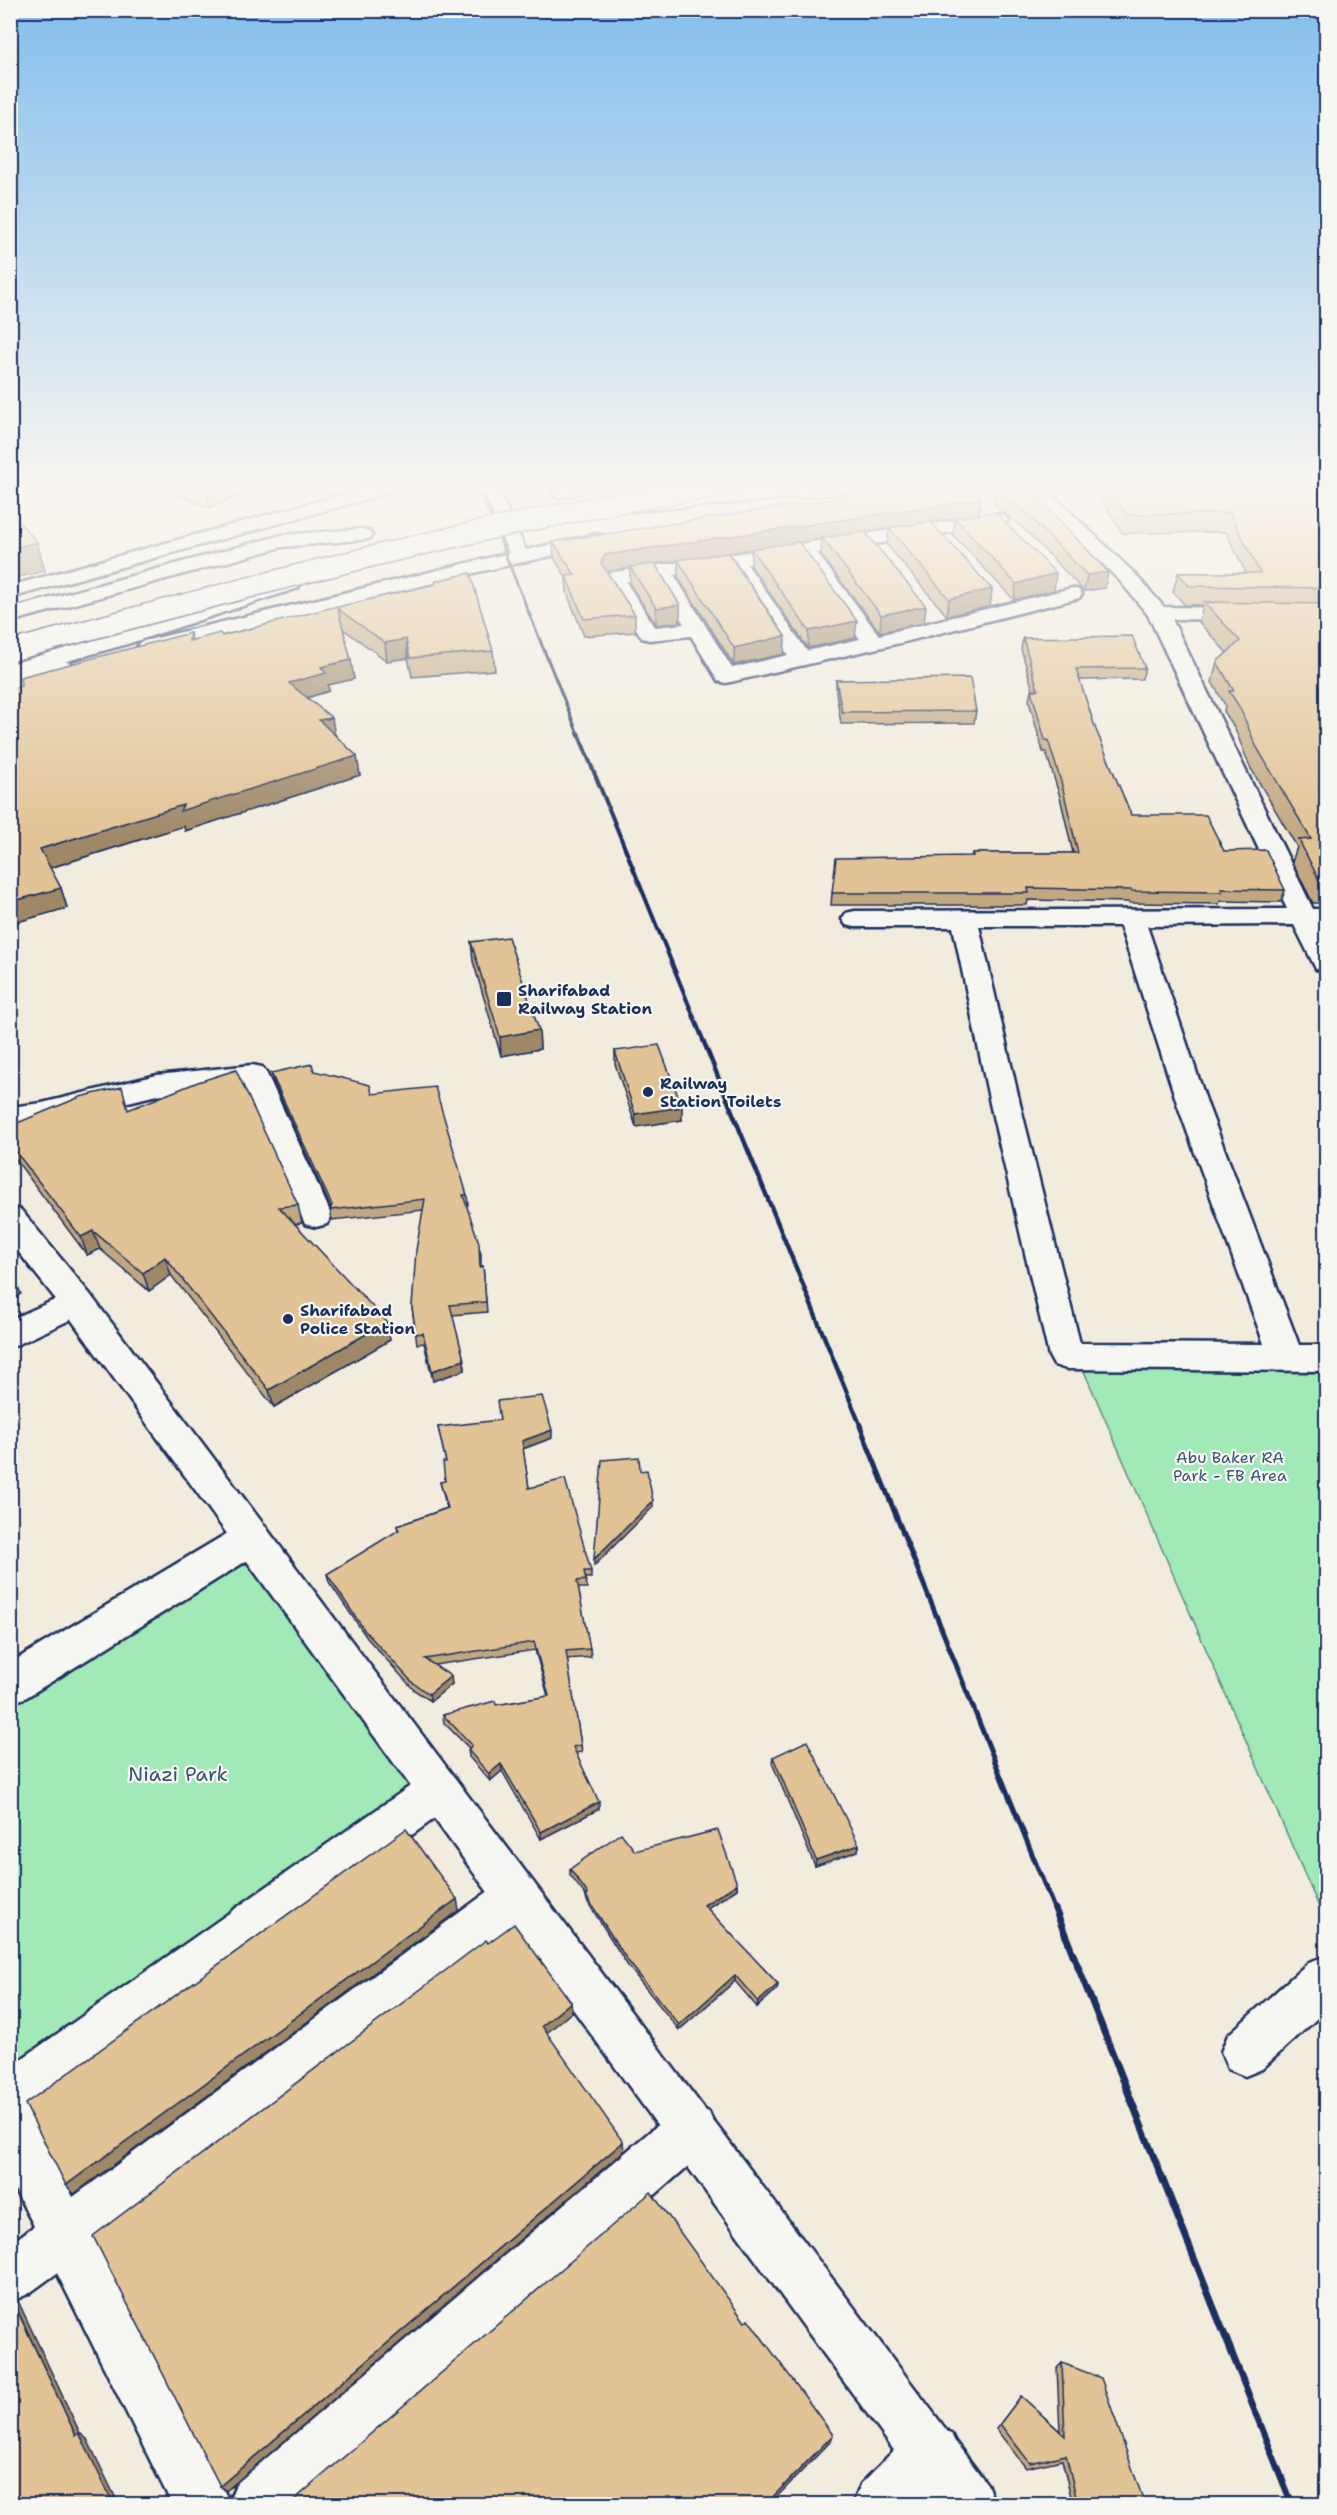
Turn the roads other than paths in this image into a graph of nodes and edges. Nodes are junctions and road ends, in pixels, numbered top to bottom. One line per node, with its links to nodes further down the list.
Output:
1 (49, 605): 16 (main road)
2 (112, 605): 20 (main road)
3 (179, 605): 22 (main road, bridge)
4 (228, 605): 24 (main road, bridge)
5 (323, 605): 25 (main road)
6 (631, 605): 19 (main road)
7 (683, 605): 19 (main road)
8 (765, 605): 23 (main road)
9 (846, 605): 21 (main road)
10 (1004, 605): 14 (main road)
11 (1040, 605): 14 (main road)
12 (1151, 605): 15 (main road)
13 (927, 609): 18 (main road)
14 (1008, 610): 18 (main road)
15 (1158, 613): 17 (main road); 26 (main road)
16 (10, 616)
17 (1326, 616)
18 (941, 626): 21 (main road)
19 (698, 629): 23 (main road)
20 (10, 632)
21 (873, 642): 23 (main road)
22 (10, 651)
23 (801, 658)
24 (10, 671)
25 (10, 682)
26 (1316, 917): 29 (main road); 30 (main road)
27 (964, 918): 28 (main road); 29 (main road); 36 (main road)
28 (855, 919)
29 (1131, 919): 36 (main road)
30 (1326, 963)
31 (10, 1117): 32 (main road)
32 (316, 1216)
33 (13, 1226): 34 (main road)
34 (77, 1302): 35 (main road); 38 (main road)
35 (10, 1335)
36 (1286, 1357): 37 (main road)
37 (1326, 1358)
38 (252, 1538): 39 (main road); 40 (main road)
39 (10, 1685)
40 (438, 1791): 41 (main road); 44 (main road)
41 (518, 1898): 46 (main road); 47 (main road)
42 (1326, 1979): 43 (main road)
43 (1245, 2052)
44 (10, 2097)
45 (10, 2126): 47 (main road)
46 (691, 2130): 49 (main road); 51 (main road)
47 (65, 2235): 48 (main road); 50 (main road)
48 (10, 2276)
49 (931, 2453): 52 (main road); 53 (main road)
50 (202, 2505)
51 (256, 2505)
52 (881, 2505)
53 (967, 2505)

